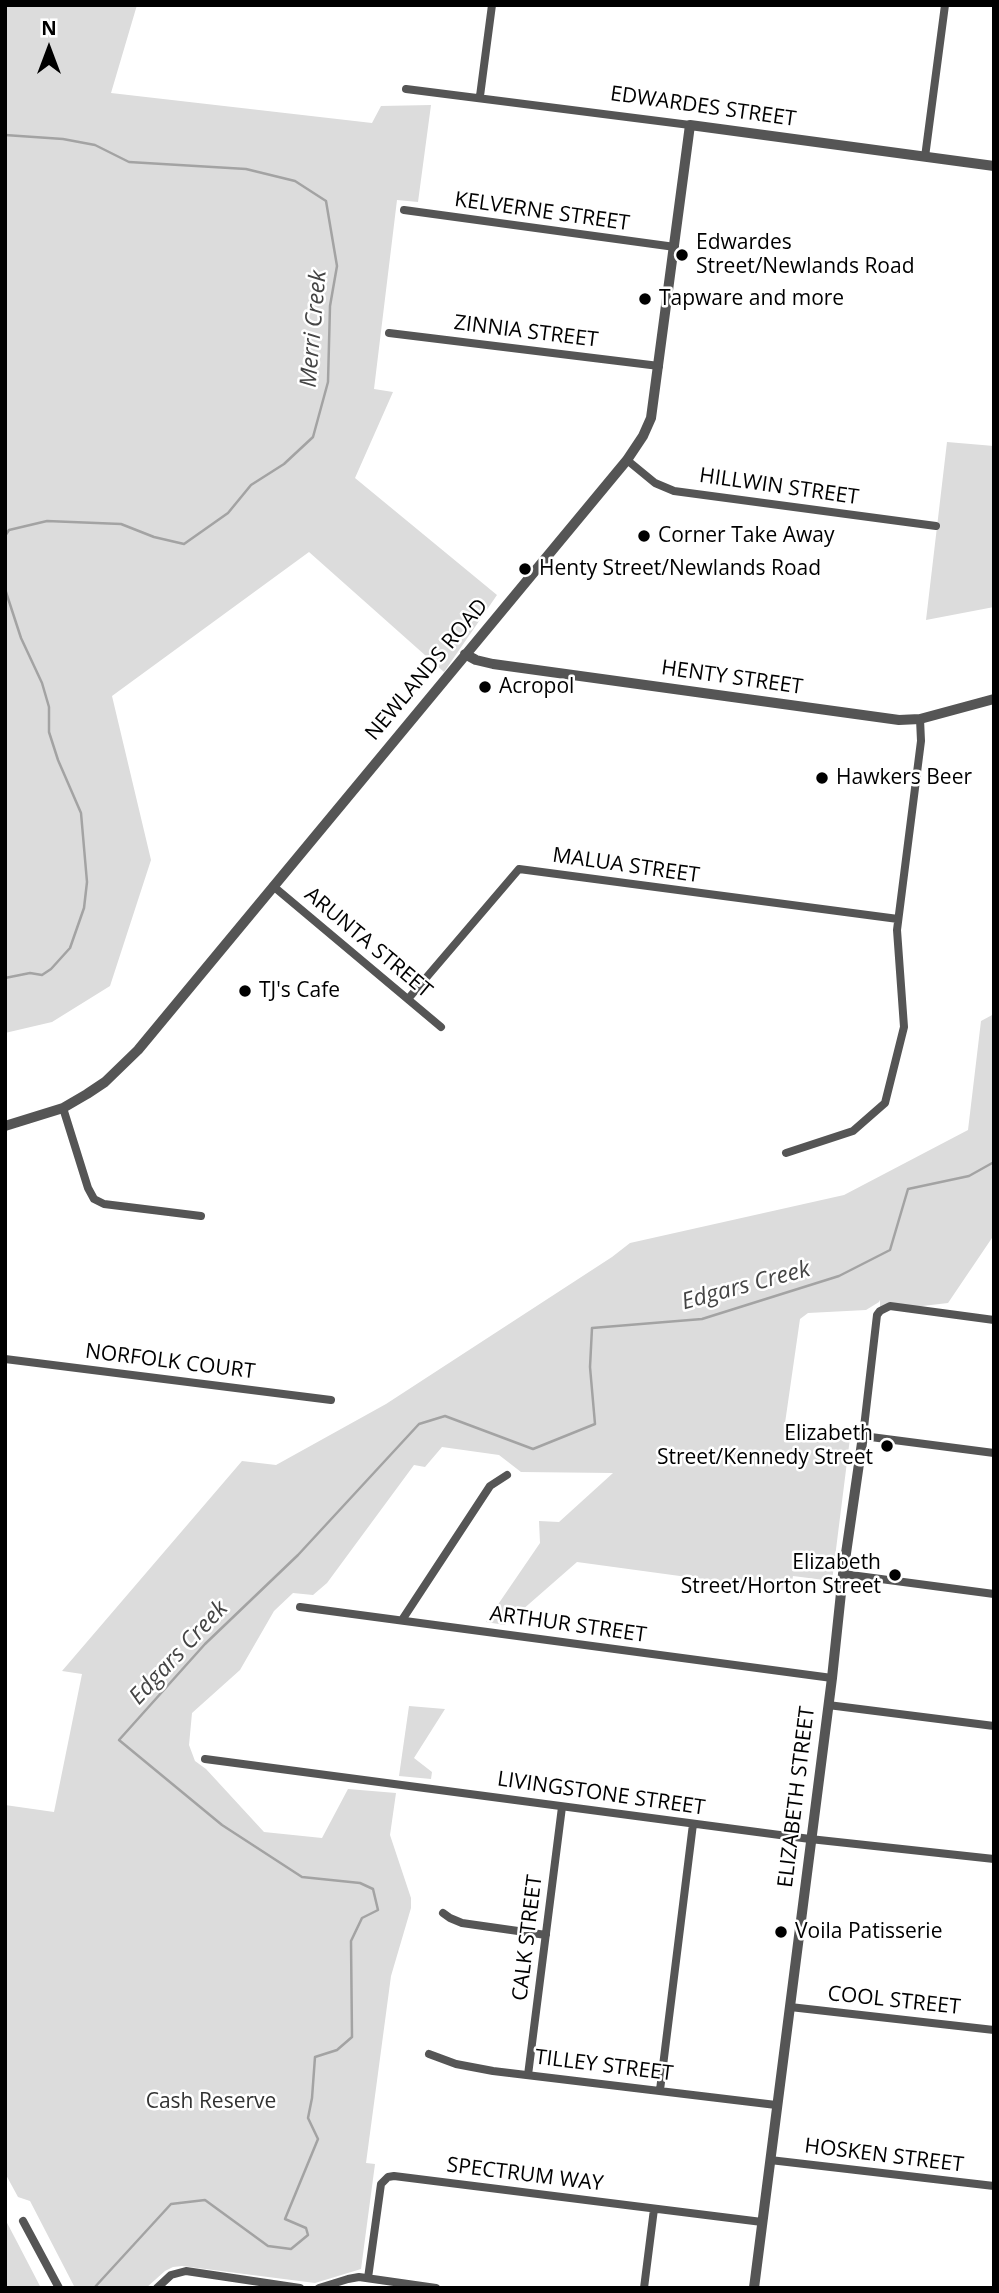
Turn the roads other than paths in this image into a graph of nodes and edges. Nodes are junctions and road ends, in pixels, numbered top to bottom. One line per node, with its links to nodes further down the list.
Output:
1 (492, 5): 4 (street)
2 (945, 5): 6 (street)
3 (406, 89): 4 (street, EDWARDES STREET)
4 (480, 96): 5 (street, EDWARDES STREET)
5 (690, 125): 6 (street, EDWARDES STREET); 9 (street, NEWLANDS ROAD)
6 (925, 157): 7 (street, EDWARDES STREET)
7 (994, 166)
8 (404, 211): 9 (street, KELVERNE STREET)
9 (675, 247): 11 (street, NEWLANDS ROAD)
10 (389, 332): 11 (street, ZINNIA STREET)
11 (659, 366): 12 (street, NEWLANDS ROAD)
12 (627, 460): 13 (street, HILLWIN STREET); 14 (street, NEWLANDS ROAD)
13 (936, 526)
14 (465, 654): 16 (street, HENTY STREET); 17 (street, NEWLANDS ROAD)
15 (994, 699): 16 (street, HENTY STREET)
16 (920, 719): 18 (street)
17 (273, 886): 19 (street, ARUNTA STREET); 21 (street, NEWLANDS ROAD)
18 (898, 919): 19 (street, MALUA STREET); 23 (street)
19 (408, 999): 20 (street, ARUNTA STREET)
20 (441, 1027)
21 (63, 1108): 22 (street, NEWLANDS ROAD); 24 (street)
22 (5, 1126)
23 (786, 1153)
24 (201, 1216)
25 (992, 1319): 28 (street, ELIZABETH STREET)
26 (5, 1359): 27 (street, NORFOLK COURT)
27 (331, 1401)
28 (863, 1436): 29 (street); 31 (street, ELIZABETH STREET)
29 (994, 1453)
30 (507, 1475): 34 (street)
31 (843, 1574): 32 (street); 35 (street, ELIZABETH STREET)
32 (994, 1594)
33 (300, 1607): 34 (street, ARTHUR STREET)
34 (402, 1620): 35 (street, ARTHUR STREET)
35 (832, 1678): 36 (street, ELIZABETH STREET)
36 (828, 1705): 37 (street); 41 (street, ELIZABETH STREET)
37 (994, 1726)
38 (205, 1759): 39 (street, LIVINGSTONE STREET)
39 (562, 1807): 40 (street, LIVINGSTONE STREET); 44 (street, CALK STREET)
40 (693, 1824): 41 (street, LIVINGSTONE STREET); 49 (street)
41 (810, 1839): 42 (street, LIVINGSTONE STREET); 45 (street, ELIZABETH STREET)
42 (994, 1859)
43 (443, 1913): 44 (street)
44 (546, 1935): 48 (street, CALK STREET)
45 (790, 2007): 46 (street, COOL STREET); 50 (street, ELIZABETH STREET)
46 (994, 2030)
47 (429, 2054): 48 (street, TILLEY STREET)
48 (528, 2075): 49 (street, TILLEY STREET)
49 (660, 2090): 50 (street, TILLEY STREET)
50 (776, 2105): 51 (street, ELIZABETH STREET)
51 (770, 2160): 52 (street, HOSKEN STREET); 55 (street, ELIZABETH STREET)
52 (994, 2186)
53 (654, 2209): 55 (street, SPECTRUM WAY); 56 (street, SPECTRUM WAY); 62 (street)
54 (23, 2221): 57 (street)
55 (762, 2222): 63 (street, ELIZABETH STREET)
56 (368, 2278): 60 (street); 61 (street)
57 (57, 2284)
58 (157, 2288): 59 (street)
59 (300, 2288)
60 (319, 2288)
61 (433, 2288)
62 (644, 2288)
63 (754, 2288)

